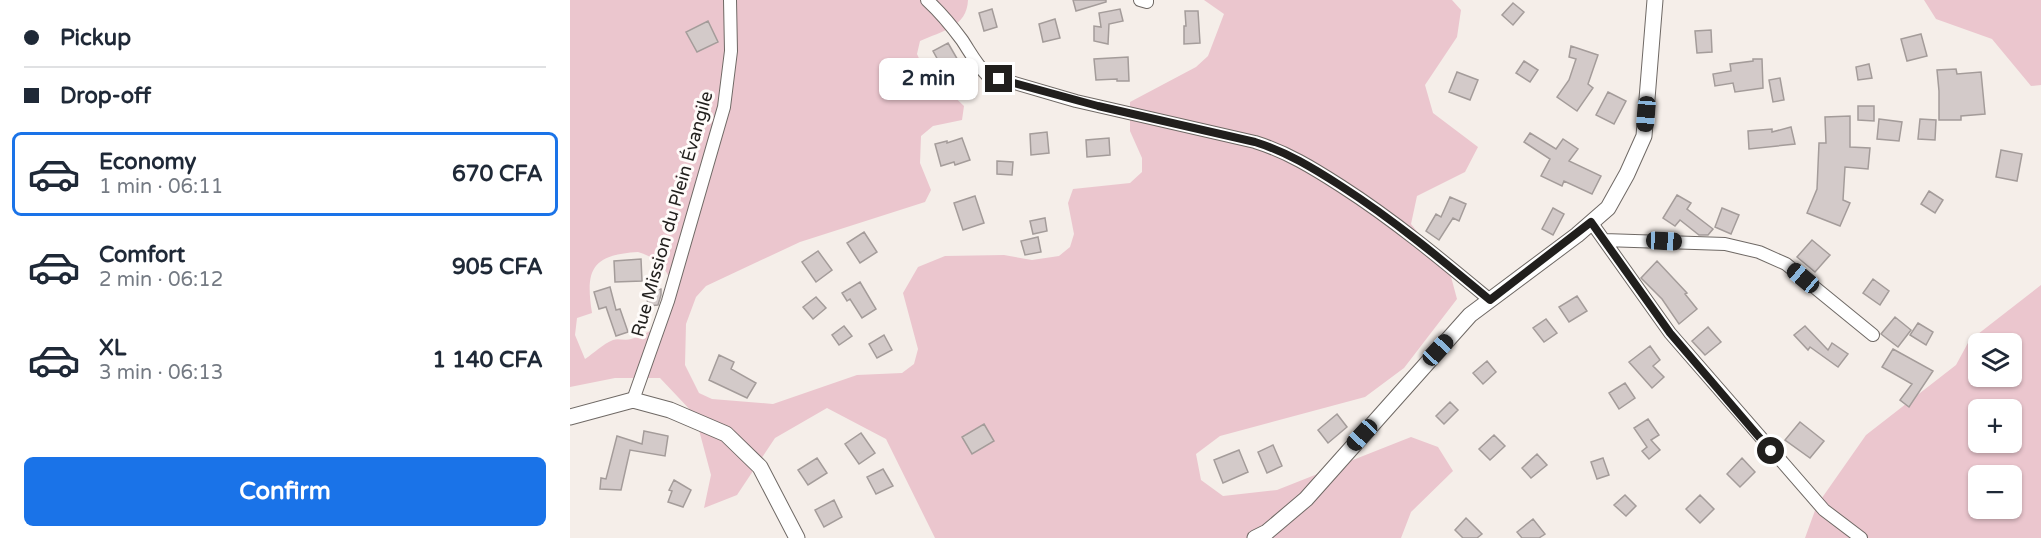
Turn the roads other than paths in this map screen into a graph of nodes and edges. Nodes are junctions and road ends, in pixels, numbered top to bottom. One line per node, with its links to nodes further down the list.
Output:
1 (729, 0): 10 (street, Rue Mission du Plein Évangile)
2 (927, 0): 8 (street)
3 (1140, 0): 4 (street)
4 (1147, 0)
5 (1655, 0): 6 (street)
6 (1591, 222): 7 (street); 8 (street)
7 (1604, 240): 9 (street); 14 (street)
8 (1490, 300): 13 (street)
9 (1873, 335)
10 (633, 400): 11 (street); 12 (street)
11 (570, 417)
12 (797, 538)
13 (1255, 538)
14 (1861, 538)

